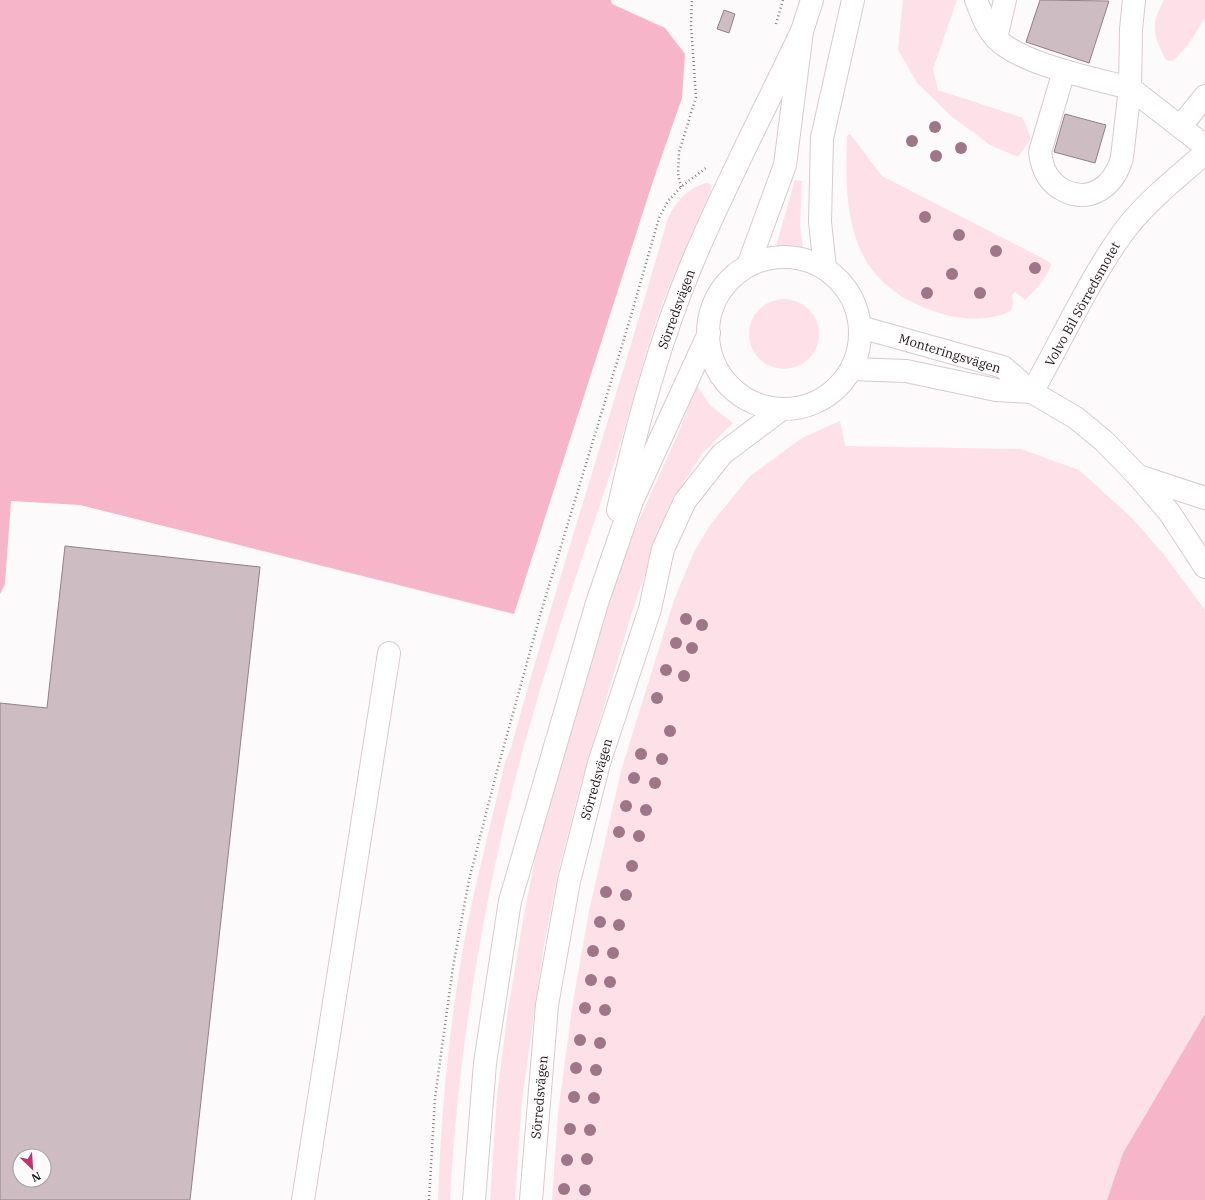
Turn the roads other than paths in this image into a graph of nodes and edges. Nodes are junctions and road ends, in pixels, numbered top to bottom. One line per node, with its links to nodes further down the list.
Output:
1 (812, 0): 6 (street, Sörredsvägen)
2 (853, 0): 15 (street)
3 (976, 0): 7 (street)
4 (1005, 0): 7 (street)
5 (1134, 0): 9 (street)
6 (802, 31): 14 (street, Sörredsvägen); 24 (street, Sörredsvägen)
7 (996, 38): 8 (street)
8 (1064, 71): 9 (street); 9 (street)
9 (1130, 88): 11 (street)
10 (1205, 96): 11 (street)
11 (1181, 126): 12 (street)
12 (1205, 146)
13 (1205, 153): 19 (street, Volvo Bil Sörredsmotet)
14 (748, 266): 15 (street, Sörredsvägen); 17 (street, Sörredsvägen)
15 (825, 268): 16 (street, Sörredsvägen)
16 (860, 327): 18 (street, Sörredsvägen); 19 (street, Monteringsvägen)
17 (709, 333): 20 (street, Sörredsvägen); 24 (street, Sörredsvägen)
18 (852, 369): 19 (street, Monteringsvägen); 20 (street, Sörredsvägen)
19 (1032, 392): 21 (street, Monteringsvägen)
20 (782, 409): 28 (street, Sörredsvägen)
21 (1137, 475): 22 (street, Monteringsvägen); 23 (street, Monteringsvägen)
22 (1205, 498)
23 (1205, 567)
24 (597, 603): 27 (street, Sörredsvägen)
25 (389, 653): 26 (street)
26 (303, 1200)
27 (474, 1200)
28 (531, 1200)

